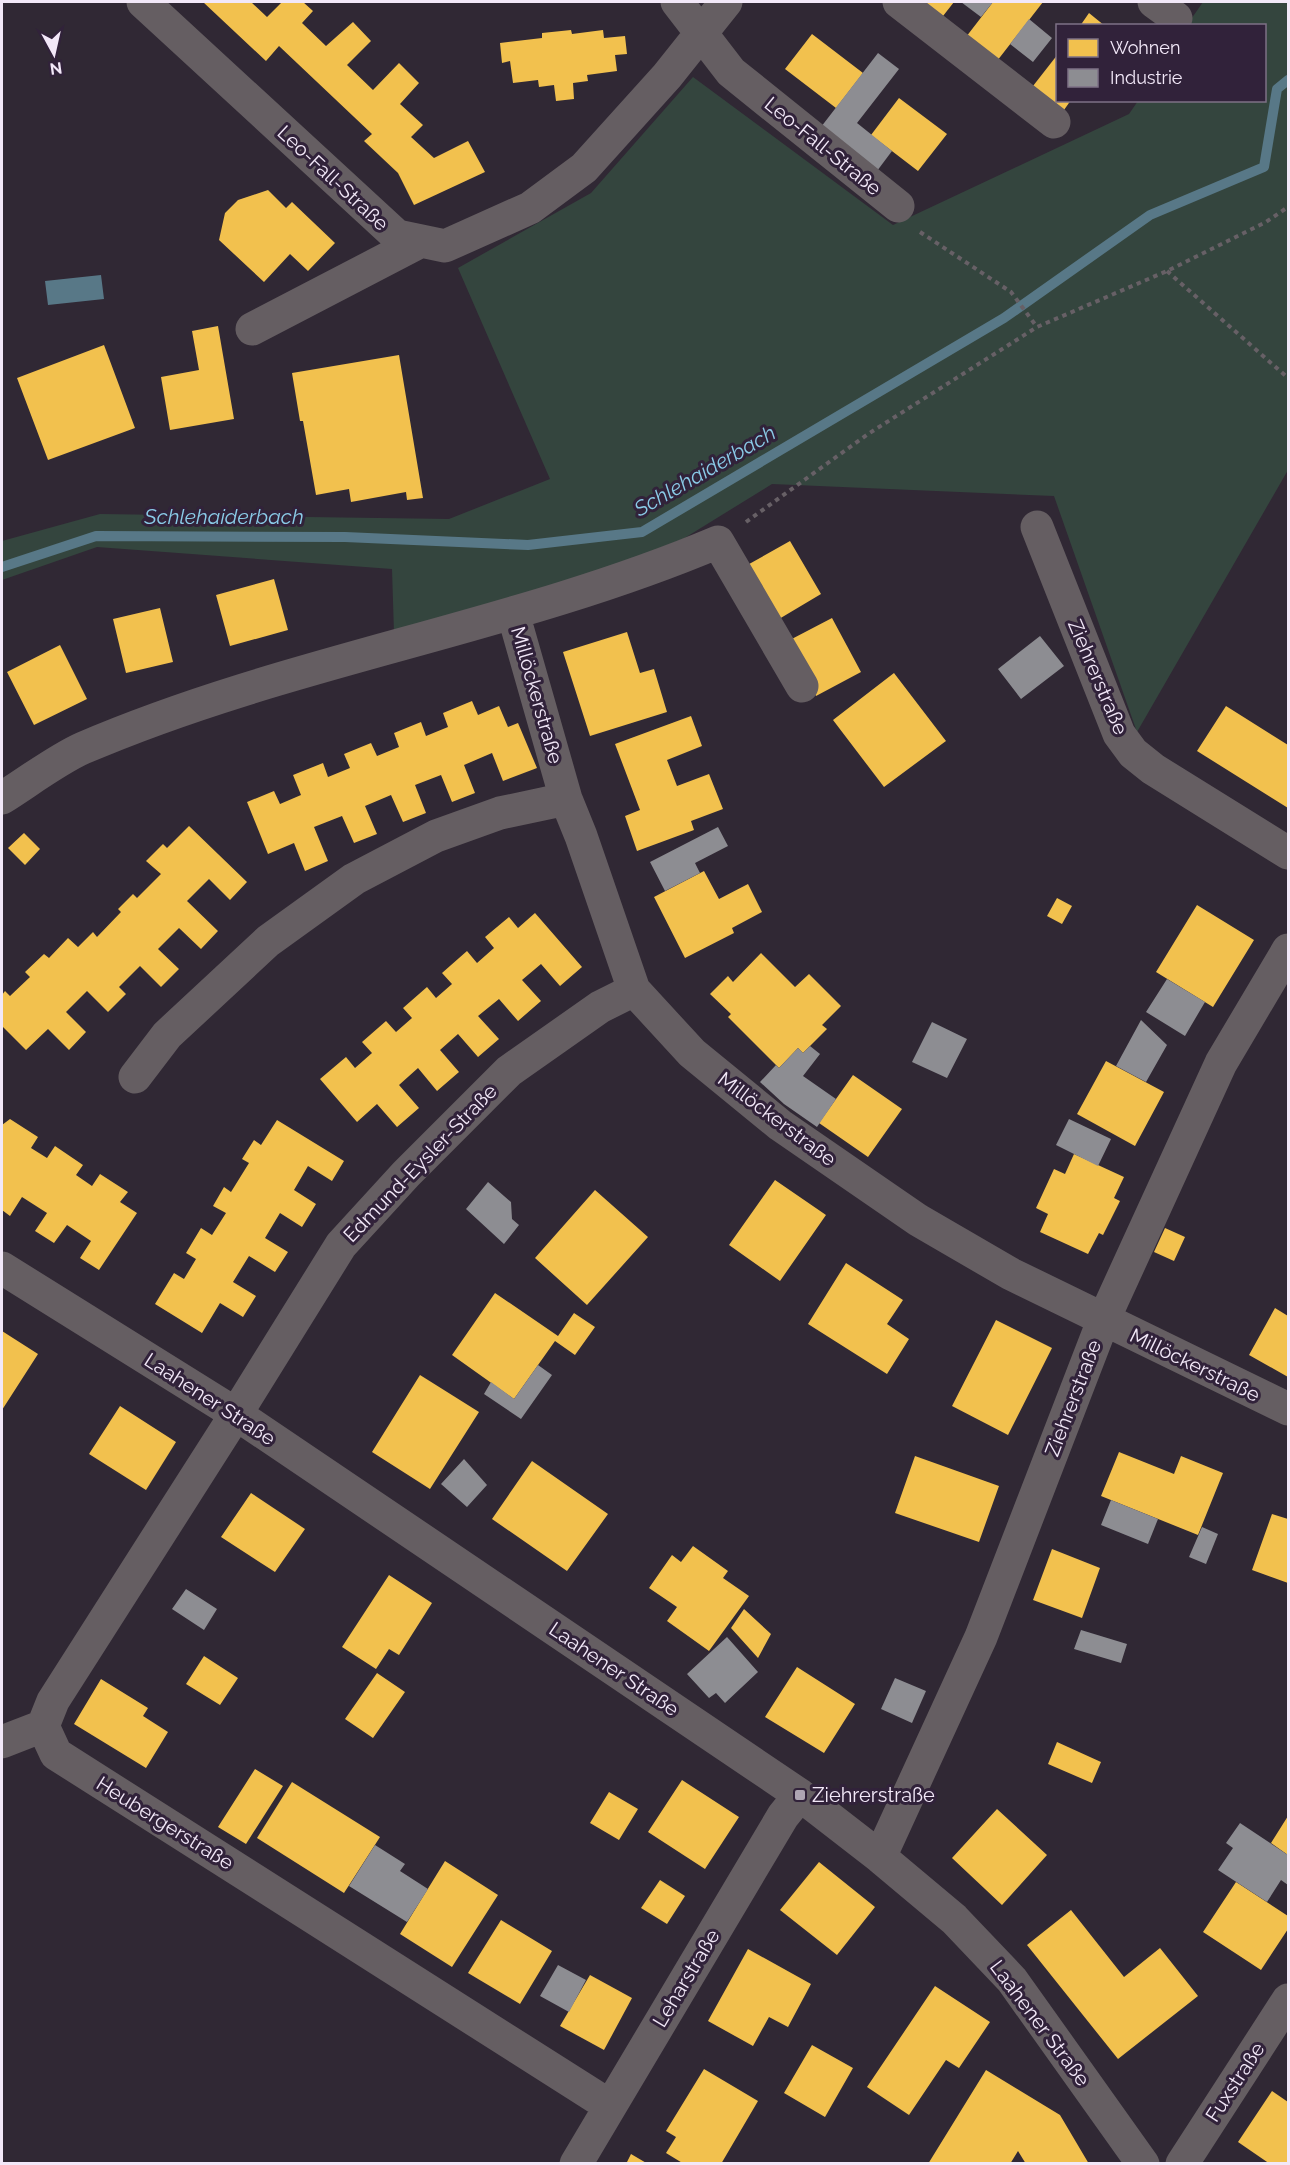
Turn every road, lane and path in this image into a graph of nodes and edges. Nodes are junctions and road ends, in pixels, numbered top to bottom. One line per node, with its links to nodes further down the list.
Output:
1 (143, 2): 9 (street, Leo-Fall-Straße)
2 (677, 2): 5 (street)
3 (726, 2): 5 (street, Leo-Fall-Straße)
4 (898, 2): 6 (street)
5 (701, 32): 7 (street, Leo-Fall-Straße); 9 (street, Leo-Fall-Straße)
6 (1054, 122)
7 (898, 206): 11 (path)
8 (1288, 207): 10 (path)
9 (421, 241): 12 (street)
10 (1167, 271): 11 (path); 13 (path)
11 (1037, 327): 15 (path)
12 (252, 329)
13 (1288, 378)
14 (1037, 527): 20 (street, Ziehrerstraße)
15 (717, 542): 16 (street, Millöckerstraße); 17 (street)
16 (513, 613): 18 (street, Millöckerstraße); 19 (street, Millöckerstraße)
17 (802, 686)
18 (2, 798)
19 (566, 799): 22 (street, Millöckerstraße); 23 (street)
20 (1288, 853)
21 (1288, 950): 25 (street, Ziehrerstraße)
22 (634, 990): 25 (street, Millöckerstraße); 27 (street, Edmund-Eysler-Straße)
23 (135, 1077)
24 (2, 1268): 27 (street, Laahener Straße)
25 (1103, 1321): 26 (street, Millöckerstraße); 31 (street, Ziehrerstraße)
26 (1288, 1409)
27 (236, 1414): 28 (street); 30 (street, Laahener Straße)
28 (43, 1726): 29 (street); 33 (street, Heubergerstraße)
29 (2, 1742)
30 (800, 1795): 31 (street, Laahener Straße); 33 (street, Leharstraße)
31 (880, 1857): 35 (street, Laahener Straße)
32 (1288, 2000): 36 (street, Fuxstraße)
33 (610, 2106): 34 (street, Leharstraße)
34 (576, 2163)
35 (1143, 2163)
36 (1182, 2163)

